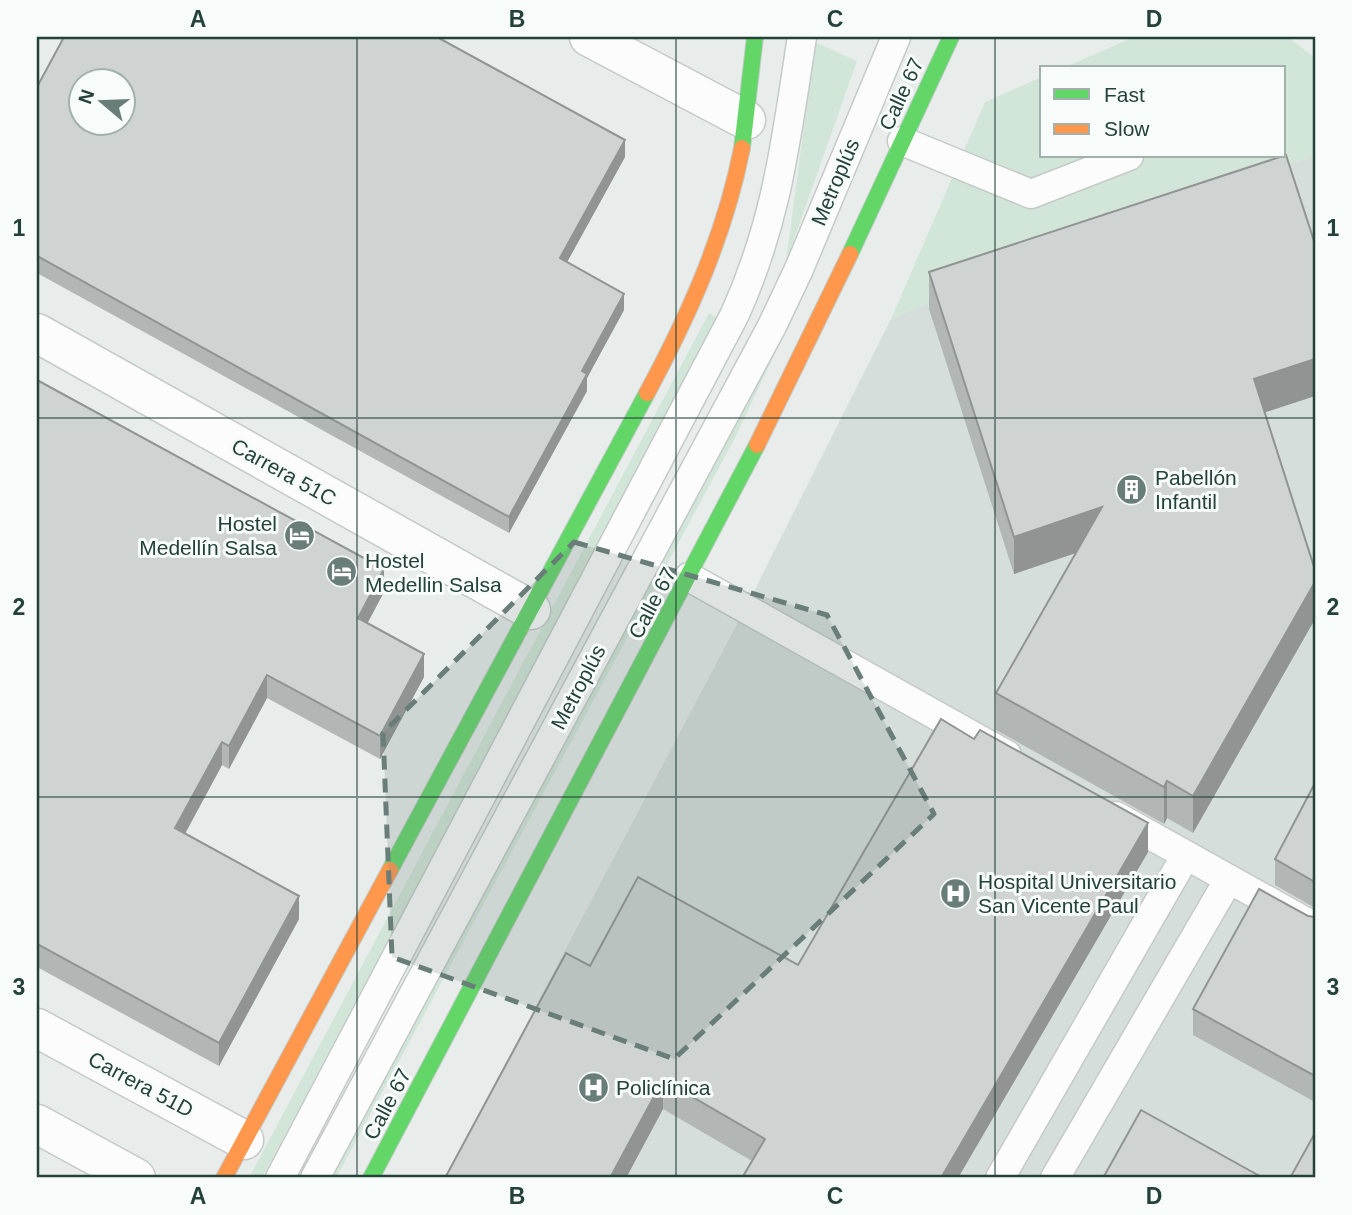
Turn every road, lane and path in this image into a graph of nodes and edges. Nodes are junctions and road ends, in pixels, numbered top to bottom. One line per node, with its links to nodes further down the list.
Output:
1 (589, 37): 6 (street)
2 (755, 37): 6 (main road)
3 (802, 37): 23 (lane, Metroplús)
4 (896, 37): 24 (lane, Metroplús)
5 (951, 37): 7 (main road, Calle 67)
6 (746, 120): 11 (main road)
7 (902, 141): 8 (lane); 10 (main road, Calle 67)
8 (1124, 158)
9 (37, 333): 11 (street, Carrera 51C)
10 (689, 577): 12 (lane); 20 (main road, Calle 67)
11 (530, 610): 19 (main road)
12 (1031, 768)
13 (1091, 802): 14 (lane)
14 (1186, 855): 15 (lane); 25 (lane)
15 (1229, 879): 16 (lane); 26 (lane)
16 (1315, 927)
17 (37, 1028): 19 (street, Carrera 51D)
18 (37, 1124): 21 (street)
19 (244, 1140): 22 (main road)
20 (380, 1173)
21 (136, 1178)
22 (224, 1178)
23 (281, 1178)
24 (315, 1178)
25 (1000, 1178)
26 (1055, 1178)

